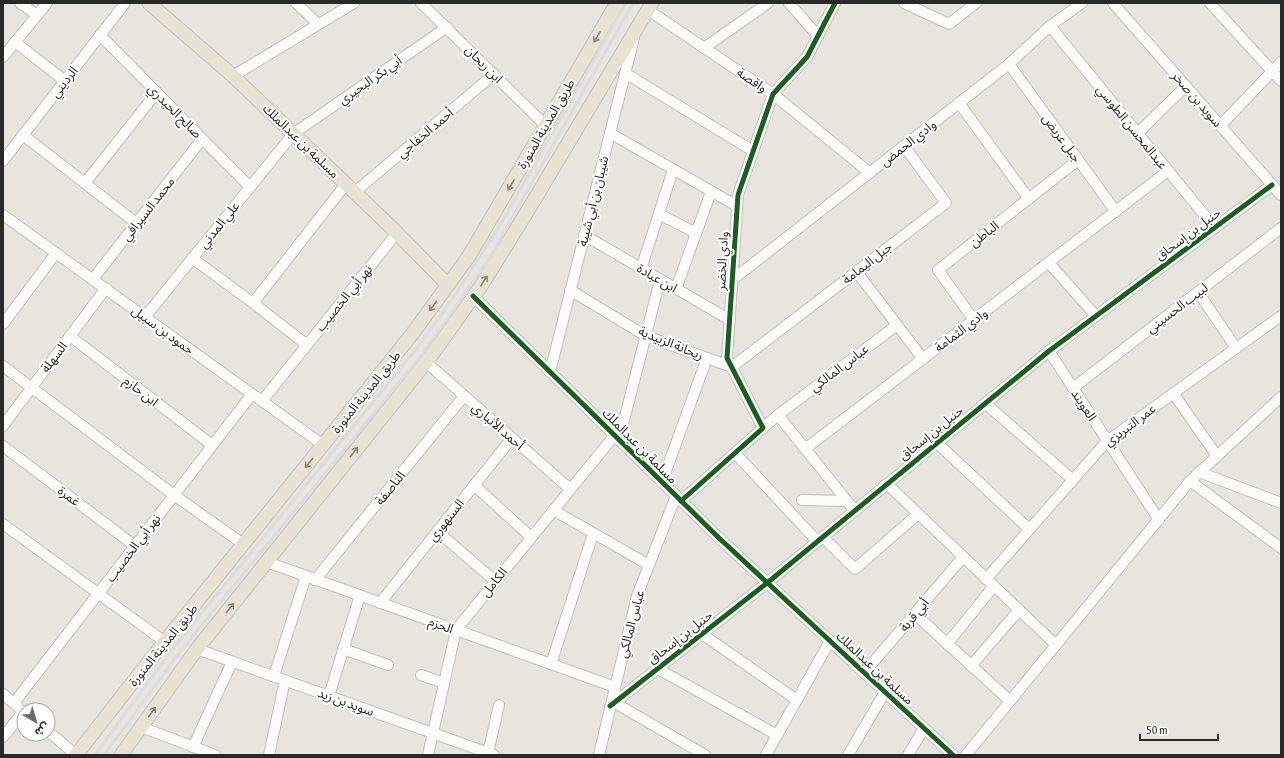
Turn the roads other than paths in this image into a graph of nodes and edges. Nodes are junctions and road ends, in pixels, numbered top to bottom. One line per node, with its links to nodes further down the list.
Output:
1 (20, 3): 18 (street)
2 (47, 3): 18 (street)
3 (125, 3): 23 (street, الرديني)
4 (149, 3): 33 (main road, مسلمة بن عبدالملك)
5 (296, 3): 19 (street)
6 (354, 3): 19 (street)
7 (421, 3): 21 (street, ابن ريحان)
8 (617, 3): 41 (main road, طريق المدينة المنورة, one-way to 41)
9 (768, 3): 26 (street)
10 (789, 3): 24 (street)
11 (835, 3): 24 (street, وادي الخضر)
12 (904, 3): 13 (street)
13 (976, 3)
14 (1082, 3): 20 (street, وادي الحمض)
15 (1113, 3): 36 (street, سويد بن صخر)
16 (1210, 3): 30 (street)
17 (650, 7): 22 (main road); 26 (street, واقصة)
18 (37, 15): 25 (street)
19 (318, 24): 33 (street)
20 (1050, 26): 29 (street, وادي الحمض); 43 (street, عبدالمحسن الطوسي)
21 (447, 27): 32 (street, ابن ريحان); 44 (street, أبي بكر البحيري)
22 (636, 31): 31 (street, شيبان بن أبي شيبة); 84 (main road, one-way to 22)
23 (100, 35): 34 (street, الرديني); 37 (street, صالح الحيدري)
24 (818, 36): 38 (street, وادي الخضر)
25 (15, 42): 27 (street); 34 (street)
26 (704, 48): 38 (street, واقصة)
27 (3, 57)
28 (1281, 62): 30 (street)
29 (1009, 64): 39 (street, وادي الحمض); 49 (street, جبل عريض)
30 (1272, 72): 35 (street); 40 (street)
31 (625, 73): 42 (street, شيبان بن أبي شيبة); 48 (street)
32 (494, 74): 41 (street, ابن ريحان); 57 (street, أحمد الخفاجي)
33 (233, 76): 44 (main road, مسلمة بن عبدالملك)
34 (64, 81): 45 (street, الرديني)
35 (1281, 81)
36 (1186, 86): 40 (street, سويد بن صخر); 43 (street)
37 (157, 92): 46 (street, صالح الحيدري); 54 (street)
38 (773, 94): 48 (street, وادي الخضر); 53 (street, واقصة)
39 (959, 103): 47 (street, وادي الحمض); 60 (street)
40 (1221, 125): 55 (street, سويد بن صخر)
41 (546, 126): 79 (main road, طريق المدينة المنورة, one-way to 79)
42 (610, 133): 51 (street); 70 (street, شيبان بن أبي شيبة)
43 (1138, 133): 52 (street, عبدالمحسن الطوسي)
44 (293, 134): 56 (street, علي المدني); 57 (main road, مسلمة بن عبدالملك)
45 (23, 135): 50 (street, الرديني); 54 (street)
46 (202, 138): 56 (street, صالح الحيدري); 65 (street, محمد السيرافي)
47 (904, 146): 53 (street, وادي الحمض); 75 (street, جبل اليمامة)
48 (753, 151): 61 (street, وادي الخضر)
49 (1078, 160): 60 (street, الباطن); 62 (street, جبل عريض)
50 (3, 161)
51 (674, 170): 58 (street); 63 (street)
52 (1168, 171): 62 (street, وادي الثمامة); 66 (street, عبدالمحسن الطوسي)
53 (870, 173): 78 (street, وادي الحمض)
54 (85, 183): 65 (street)
55 (1272, 185): 59 (street, سويد بن صخر); 66 (street, حنبل بن إسحاق)
56 (250, 187): 72 (street, علي المدني)
57 (351, 188): 68 (main road, مسلمة بن عبدالملك); 85 (street, أحمد الخفاجي)
58 (711, 192): 61 (street); 69 (street)
59 (1281, 195)
60 (1029, 199): 90 (street, الباطن)
61 (737, 206): 78 (street, وادي الخضر)
62 (1116, 212): 73 (street, وادي الثمامة)
63 (659, 214): 69 (street); 74 (street)
64 (3, 215): 71 (street, حمود بن سبيل)
65 (136, 223): 76 (street, محمد السيرافي)
66 (1215, 228): 86 (street, حنبل بن إسحاق)
67 (1281, 228): 83 (street, لبيب الحسيني)
68 (397, 233): 79 (main road, مسلمة بن عبدالملك); 95 (street, نهر أبي الخصيب)
69 (696, 233): 81 (street)
70 (584, 235): 74 (street, ابن عبادة); 82 (street, شيبان بن أبي شيبة)
71 (56, 253): 76 (street, حمود بن سبيل); 91 (street)
72 (192, 258): 85 (street); 88 (street, علي المدني)
73 (1049, 263): 86 (street); 90 (street, وادي الثمامة)
74 (641, 269): 77 (street, ابن عبادة)
75 (856, 271): 92 (street); 102 (street, جبل اليمامة)
76 (93, 279): 80 (street, حمود بن سبيل)
77 (660, 280): 81 (street, ابن عبادة); 94 (street, الكامل)
78 (732, 280): 89 (street, وادي الخضر)
79 (448, 285): 120 (main road, طريق المدينة المنورة, one-way to 120)
80 (106, 288): 88 (street, حمود بن سبيل); 93 (street, السهلة)
81 (676, 289): 89 (street, ابن عبادة)
82 (570, 290): 94 (street, ريحانة الزبيدية); 103 (street, شيبان بن أبي شيبة)
83 (1198, 292): 96 (street); 105 (street, لبيب الحسيني)
84 (473, 296): 100 (main road); 103 (street, مسلمة بن عبدالملك)
85 (253, 303): 95 (street)
86 (1096, 316): 97 (street, حنبل بن إسحاق)
87 (1281, 316): 96 (street, عمر التبريزي)
88 (145, 317): 107 (street, حمود بن سبيل)
89 (730, 320): 102 (street, وادي الخضر)
90 (974, 320): 99 (street, وادي الثمامة)
91 (3, 324)
92 (897, 325): 99 (street); 112 (street, عباس المالكي)
93 (70, 336): 104 (street, السهلة); 119 (street, ابن حازم)
94 (646, 336): 98 (street, ريحانة الزبيدية); 116 (street, الكامل)
95 (307, 345): 110 (street, نهر أبي الخصيب)
96 (1236, 348): 106 (street, عمر التبريزي)
97 (1049, 351): 105 (street, العويند); 111 (street, حنبل بن إسحاق)
98 (707, 358): 102 (street, ريحانة الزبيدية); 128 (street)
99 (923, 359): 122 (street, وادي الثمامة)
100 (426, 362): 108 (street, أحمد الأنباري); 151 (main road, one-way to 100)
101 (3, 366): 104 (street)
102 (732, 367): 114 (street, وادي الخضر)
103 (550, 372): 116 (street, مسلمة بن عبدالملك)
104 (32, 388): 113 (street, السهلة); 132 (street)
105 (1073, 388): 117 (street, العويند)
106 (1173, 393): 117 (street, عمر التبريزي); 124 (street)
107 (252, 394): 110 (street, حمود بن سبيل); 119 (street, نهر أبي الخصيب)
108 (464, 396): 115 (street, أحمد الأنباري); 153 (street, الناصفة)
109 (1281, 397): 124 (street)
110 (262, 401): 120 (street, حمود بن سبيل)
111 (985, 403): 118 (street, حنبل بن إسحاق); 126 (street)
112 (778, 415): 114 (street, عباس المالكي); 122 (street)
113 (3, 426)
114 (763, 428): 123 (street)
115 (512, 438): 130 (street, السنهوري); 131 (street, أحمد الأنباري)
116 (617, 438): 128 (street, مسلمة بن عبدالملك); 131 (street, الكامل)
117 (1107, 441): 126 (street, عمر التبريزي); 140 (street, العويند)
118 (936, 443): 129 (street, حنبل بن إسحاق); 142 (street)
119 (212, 445): 132 (street, نهر أبي الخصيب)
120 (323, 445): 147 (main road, طريق المدينة المنورة, one-way to 147)
121 (3, 446): 148 (street, غمرة)
122 (805, 449): 135 (street)
123 (735, 453): 133 (street); 146 (street)
124 (1217, 456): 125 (street)
125 (1199, 472): 127 (street); 136 (street)
126 (1073, 480): 142 (street, عمر التبريزي)
127 (1190, 481): 140 (street); 149 (street)
128 (662, 482): 133 (street, مسلمة بن عبدالملك)
129 (887, 484): 138 (street, حنبل بن إسحاق); 139 (street)
130 (474, 486): 143 (street, السنهوري); 145 (street)
131 (570, 489): 137 (street, الكامل)
132 (174, 495): 147 (street); 148 (street, نهر أبي الخصيب)
133 (678, 498): 152 (street, عباس المالكي); 156 (street, مسلمة بن عبدالملك)
134 (802, 500): 135 (street)
135 (847, 500): 138 (street)
136 (1281, 503)
137 (553, 510): 144 (street); 145 (street, الكامل)
138 (855, 511): 146 (street, حنبل بن إسحاق)
139 (918, 514): 146 (street); 150 (street)
140 (1159, 520): 168 (street)
141 (3, 524): 158 (street)
142 (1029, 529): 154 (street, عمر التبريزي)
143 (437, 531): 155 (street); 160 (street, السنهوري)
144 (593, 534): 152 (street); 172 (street)
145 (531, 537): 155 (street, الكامل)
146 (820, 539): 156 (street, حنبل بن إسحاق)
147 (244, 544): 166 (main road, طريق المدينة المنورة)
148 (135, 546): 158 (street, نهر أبي الخصيب)
149 (1281, 548)
150 (963, 557): 154 (street); 162 (street, أبي قربة)
151 (266, 562): 153 (street, الحزم); 169 (main road, one-way to 151)
152 (649, 565): 181 (street, عباس المالكي)
153 (311, 578): 159 (street, الحزم); 178 (street, الناصفة)
154 (986, 578): 157 (street)
155 (494, 581): 163 (street, الكامل)
156 (767, 583): 164 (street, حنبل بن إسحاق); 165 (street, مسلمة بن عبدالملك)
157 (994, 586): 161 (street); 167 (street)
158 (98, 594): 166 (street); 187 (street, نهر أبي الخصيب)
159 (360, 595): 160 (street, الحزم); 170 (street)
160 (380, 603): 163 (street, الحزم)
161 (1019, 610): 168 (street); 174 (street)
162 (914, 614): 167 (street); 176 (street, أبي قربة)
163 (456, 630): 172 (street, الحزم); 180 (street, الكامل)
164 (702, 634): 175 (street, حنبل بن إسحاق); 185 (street)
165 (830, 641): 176 (street, مسلمة بن عبدالملك); 185 (street)
166 (165, 642): 199 (main road, طريق المدينة المنورة)
167 (947, 644): 174 (street)
168 (1056, 645): 186 (street)
169 (197, 649): 171 (street, سويد بن زيد); 191 (main road, one-way to 169)
170 (343, 649): 173 (street); 184 (street)
171 (232, 662): 178 (street, سويد بن زيد); 197 (street)
172 (551, 664): 181 (street, الحزم)
173 (388, 665)
174 (971, 666): 186 (street)
175 (658, 669): 188 (street, حنبل بن إسحاق); 194 (street)
176 (864, 673): 182 (street, مسلمة بن عبدالملك)
177 (421, 675): 180 (street)
178 (274, 676): 179 (street, سويد بن زيد)
179 (285, 680): 184 (street, سويد بن زيد); 202 (street)
180 (444, 683): 193 (street, الكامل)
181 (615, 687): 188 (street, عباس المالكي)
182 (885, 692): 192 (street, مسلمة بن عبدالملك); 207 (street)
183 (3, 694): 187 (street)
184 (329, 696): 193 (street, سويد بن زيد)
185 (797, 700): 194 (street)
186 (1010, 701): 210 (street)
187 (14, 703)
188 (613, 704): 204 (street, عباس المالكي); 205 (street)
189 (499, 705): 198 (street)
190 (16, 722): 195 (street)
191 (141, 727): 197 (street); 200 (main road)
192 (924, 728): 208 (street); 209 (street, مسلمة بن عبدالملك)
193 (433, 733): 198 (street, سويد بن زيد); 203 (street, الكامل)
194 (777, 735): 206 (street)
195 (3, 737)
196 (56, 739): 199 (street)
197 (197, 751): 201 (street)
198 (491, 754)
199 (76, 755)
200 (121, 755)
201 (215, 755)
202 (269, 755)
203 (428, 755)
204 (600, 755)
205 (705, 755)
206 (766, 755)
207 (848, 755)
208 (908, 755)
209 (953, 755)
210 (966, 755)

